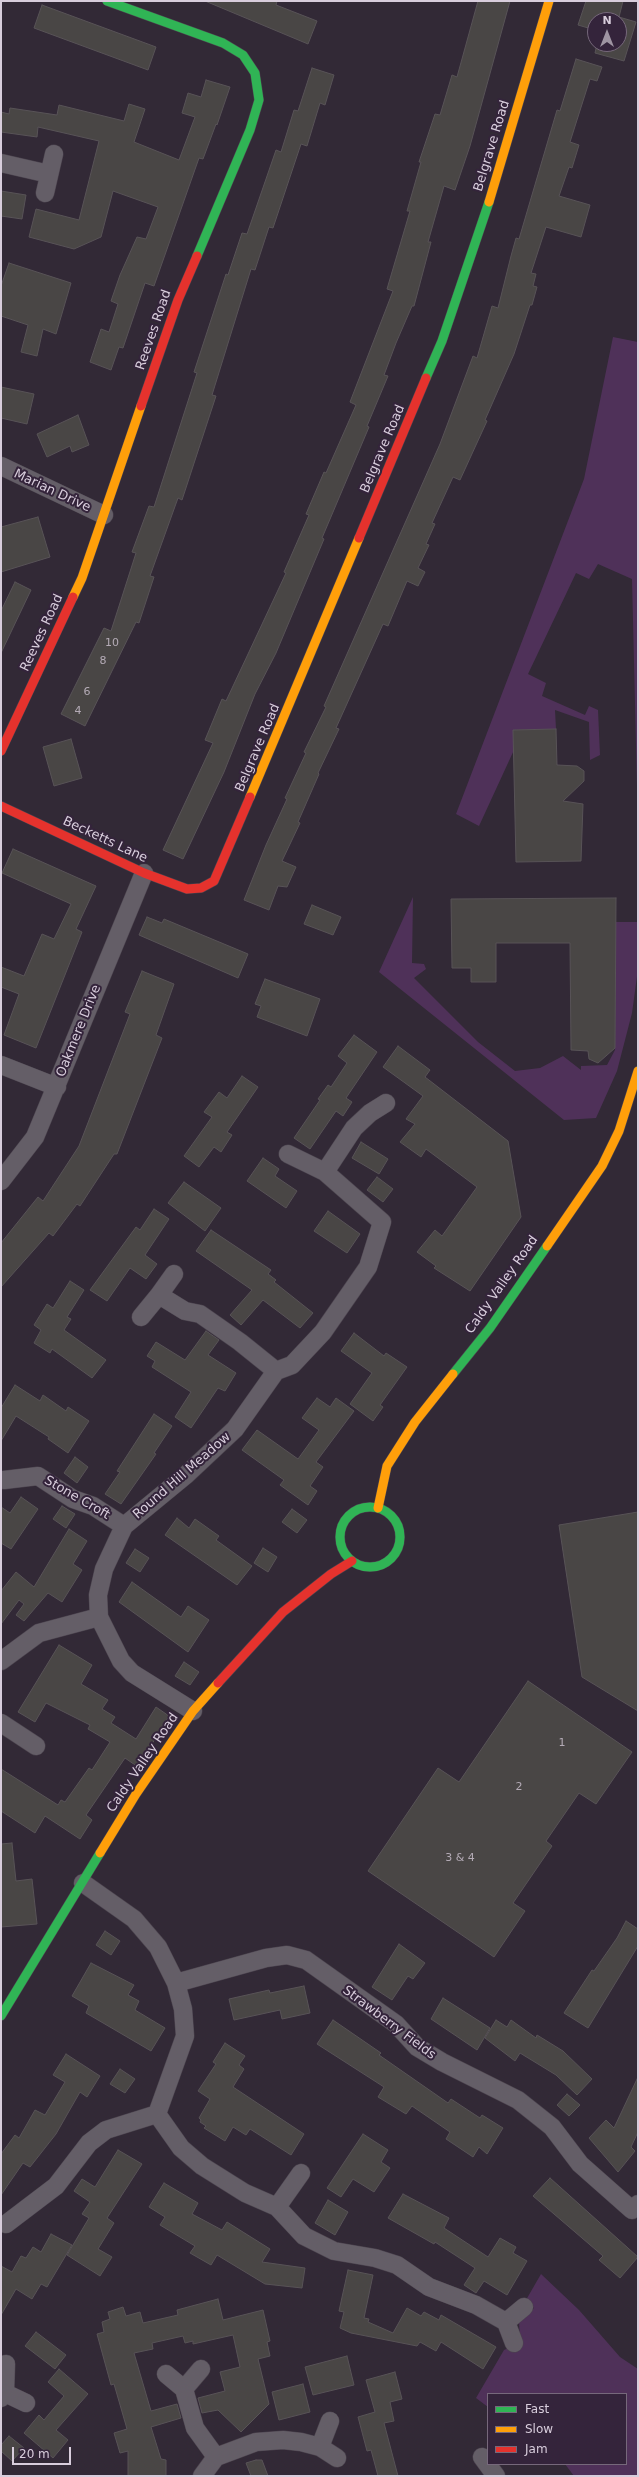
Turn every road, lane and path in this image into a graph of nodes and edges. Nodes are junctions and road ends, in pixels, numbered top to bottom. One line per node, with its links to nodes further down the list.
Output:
1 (107, 1): 8 (street, Reeves Road)
2 (549, 1): 12 (street, Belgrave Road)
3 (54, 154): 5 (street)
4 (1, 164): 5 (street)
5 (49, 174): 6 (street)
6 (45, 193)
7 (1, 466): 8 (street, Marian Drive)
8 (104, 515): 9 (street, Reeves Road)
9 (1, 751)
10 (1, 806): 11 (street, Becketts Lane)
11 (144, 873): 12 (street, Becketts Lane); 15 (street, Oakmere Drive)
12 (201, 888)
13 (1, 1065): 15 (street)
14 (638, 1071): 25 (street, Caldy Valley Road)
15 (57, 1087): 19 (street, Oakmere Drive)
16 (386, 1103): 18 (street)
17 (288, 1154): 18 (street, Round Hill Meadow)
18 (325, 1172): 23 (street, Round Hill Meadow)
19 (1, 1181)
20 (174, 1274): 21 (street)
21 (159, 1295): 22 (street); 23 (street)
22 (141, 1317)
23 (276, 1371): 26 (street, Round Hill Meadow)
24 (4, 1480): 26 (street, Stone Croft)
25 (378, 1508): 27 (street); 27 (street)
26 (124, 1526): 28 (street, Round Hill Meadow)
27 (352, 1561): 30 (street, Caldy Valley Road)
28 (99, 1617): 29 (street); 30 (street, Round Hill Meadow)
29 (1, 1661)
30 (193, 1711): 33 (street, Caldy Valley Road)
31 (1, 1722): 32 (street)
32 (36, 1746)
33 (83, 1883): 34 (street); 35 (street, Caldy Valley Road)
34 (176, 1983): 36 (street); 39 (street, Strawberry Fields)
35 (1, 2016)
36 (157, 2114): 38 (street); 40 (street)
37 (301, 2173): 38 (street)
38 (277, 2207): 42 (street)
39 (636, 2210)
40 (6, 2224)
41 (524, 2307): 42 (street)
42 (506, 2322): 43 (street)
43 (514, 2343)
44 (6, 2364): 48 (street)
45 (201, 2369): 47 (street)
46 (166, 2374): 47 (street)
47 (184, 2389): 52 (street)
48 (3, 2395): 49 (street)
49 (26, 2403)
50 (330, 2421): 51 (street)
51 (320, 2447): 52 (street); 54 (street)
52 (216, 2457): 57 (street)
53 (482, 2457): 55 (street)
54 (337, 2458)
55 (487, 2464)
56 (488, 2465): 58 (street)
57 (202, 2476)
58 (496, 2476)

